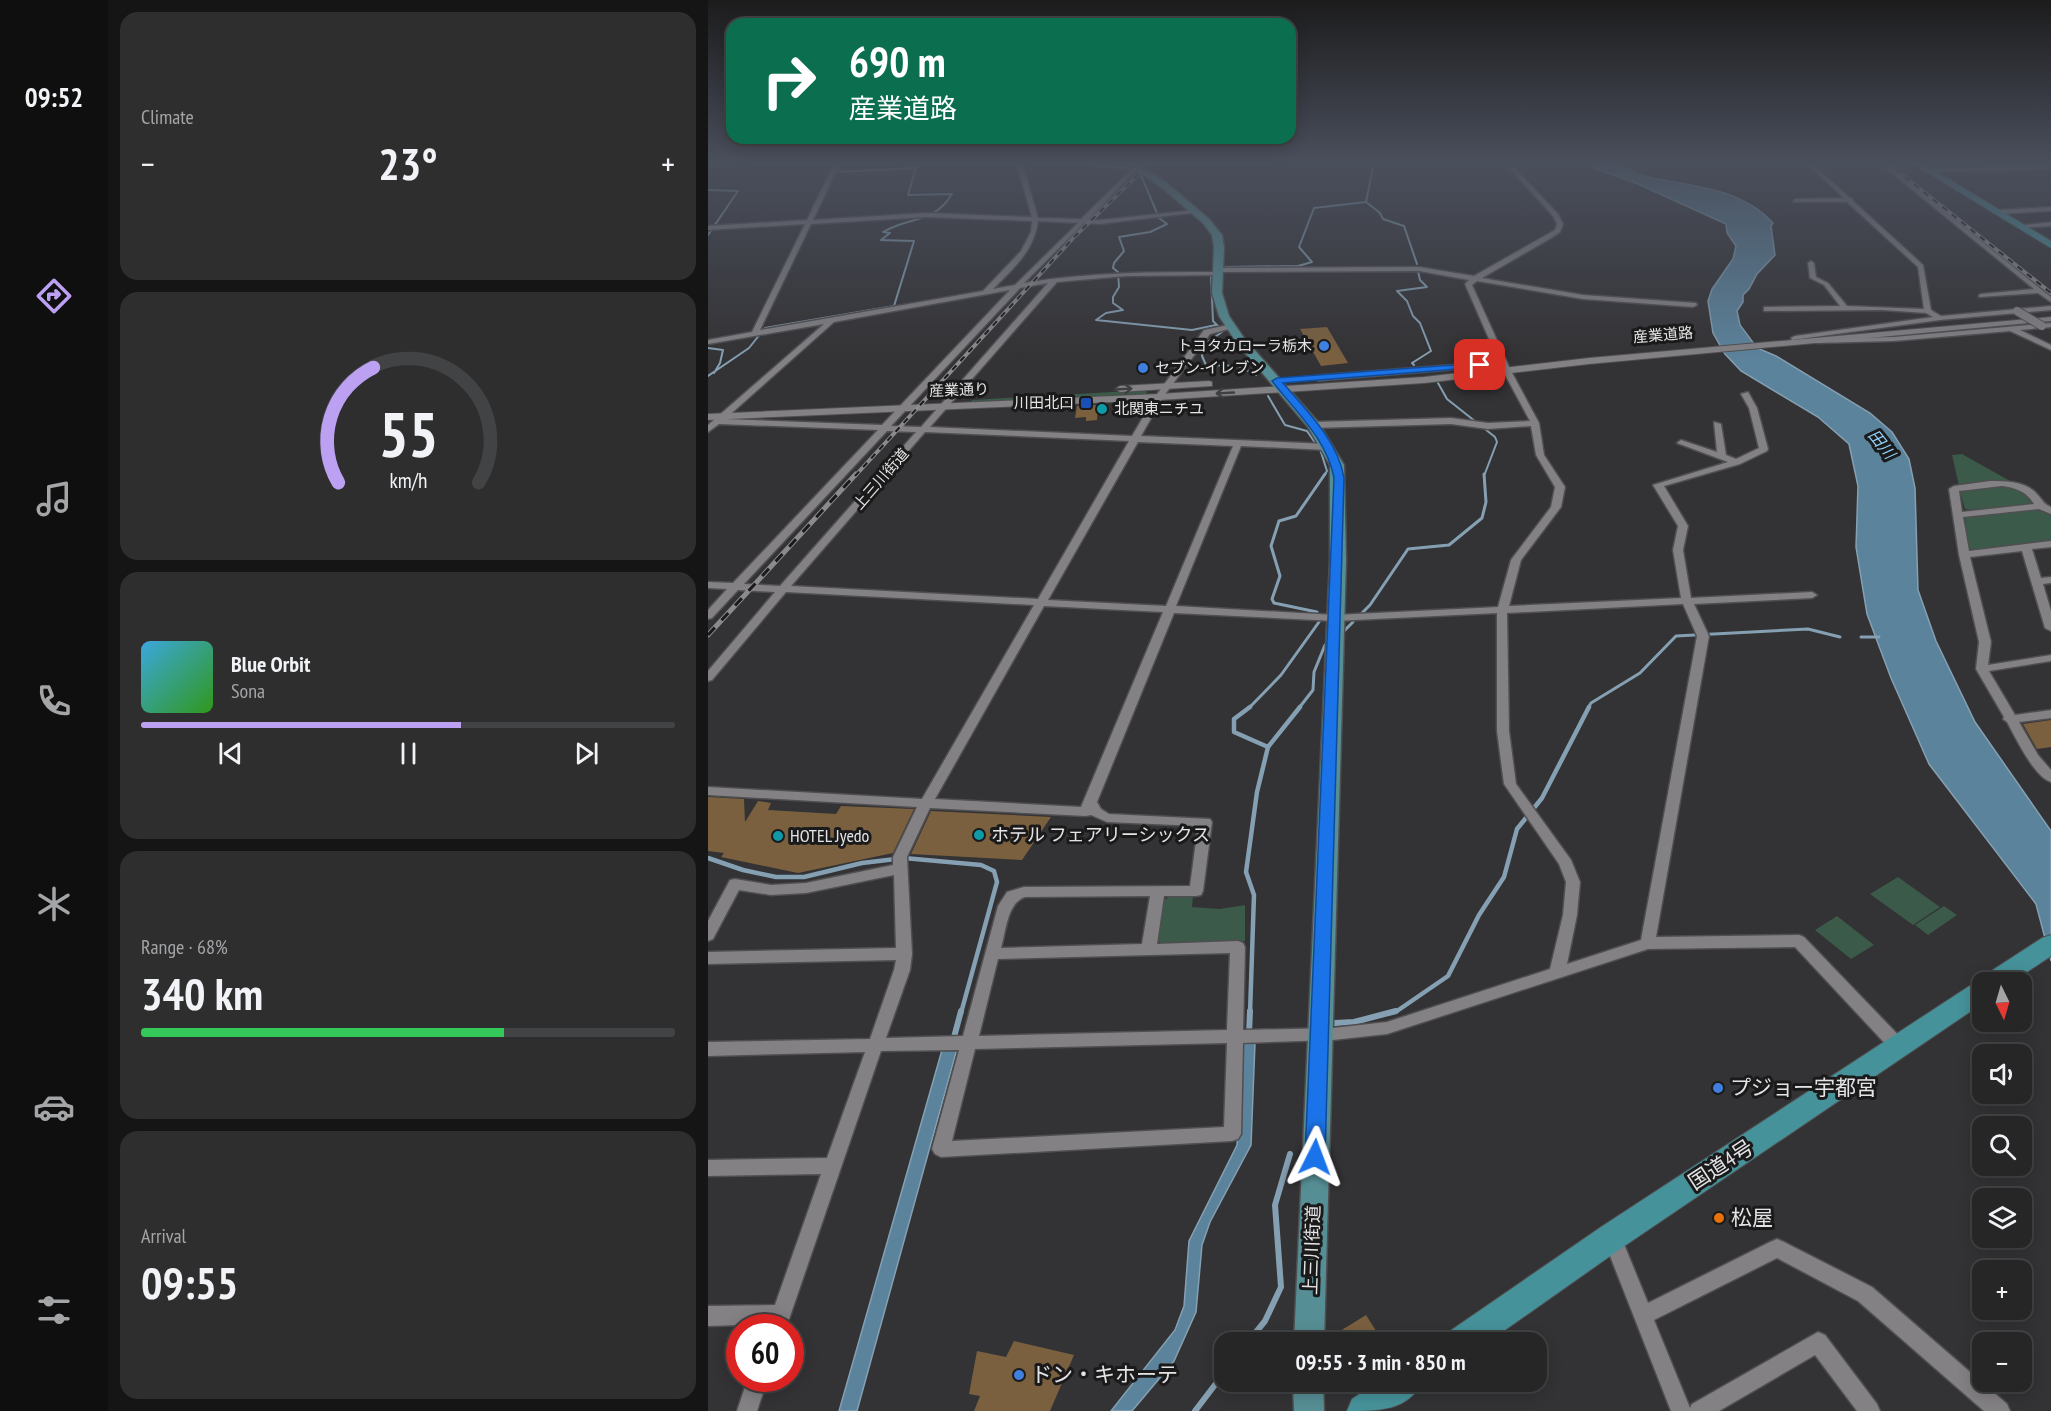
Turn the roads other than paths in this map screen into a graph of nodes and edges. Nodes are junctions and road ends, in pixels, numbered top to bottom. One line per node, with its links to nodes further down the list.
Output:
1 (807, 228): 30 (street)
2 (1033, 228): 16 (street)
3 (1074, 228): 14 (street)
4 (1212, 228): 11 (main road, 上三川街道)
5 (1559, 228): 12 (street)
6 (1880, 228): 22 (street)
7 (1962, 228): 15 (street)
8 (2023, 228): 9 (highway)
9 (2049, 244)
10 (1811, 263): 21 (street)
11 (1218, 272): 12 (street); 13 (street); 27 (main road, 上三川街道)
12 (1476, 278): 19 (street); 34 (street)
13 (1055, 280): 14 (street); 38 (street, 上三川街道)
14 (1018, 286): 16 (street); 39 (street)
15 (2040, 291): 17 (street); 18 (street)
16 (986, 292): 26 (street)
17 (1981, 296)
18 (2051, 300)
19 (1693, 305)
20 (1767, 309): 21 (street)
21 (1846, 309): 22 (street)
22 (1928, 311): 25 (street)
23 (2018, 311): 24 (street); 25 (street); 28 (street, bridge)
24 (2051, 316): 28 (street); 31 (street, 産業道路)
25 (1940, 318): 31 (street)
26 (832, 320): 30 (street); 41 (street)
27 (1230, 326): 35 (main road, 上三川街道); 36 (street)
28 (2042, 326): 29 (street)
29 (2011, 328): 31 (street); 33 (street)
30 (756, 332): 32 (street)
31 (1798, 340): 34 (street, 産業道路)
32 (708, 342)
33 (2051, 348)
34 (1505, 367): 35 (street, 産業道路); 43 (street)
35 (1280, 385): 36 (street, 産業通り); 45 (main road, 上三川街道)
36 (1162, 392): 38 (street, 産業通り); 49 (street)
37 (1745, 394): 54 (street)
38 (948, 403): 39 (street, 産業通り); 48 (street, 上三川街道)
39 (907, 405): 41 (street, 産業通り); 46 (street)
40 (708, 412): 41 (street, 産業通り)
41 (724, 416): 42 (street, 産業通り); 46 (street); 47 (street)
42 (708, 417)
43 (1535, 423): 45 (street); 70 (street)
44 (1718, 424): 53 (street)
45 (1313, 425): 52 (main road, 上三川街道)
46 (886, 428): 48 (street); 64 (street)
47 (708, 429)
48 (924, 430): 49 (street); 65 (street, 上三川街道)
49 (1135, 439): 50 (street); 68 (street)
50 (1238, 443): 52 (street); 69 (street)
51 (1681, 443): 53 (street)
52 (1328, 447): 72 (main road, 上三川街道)
53 (1722, 456): 54 (street)
54 (1737, 462): 67 (street)
55 (2040, 506): 56 (street); 57 (street); 57 (street)
56 (2051, 511)
57 (1958, 514): 60 (street)
58 (2051, 544): 59 (street)
59 (2026, 548): 60 (street); 62 (street)
60 (1964, 555): 75 (street)
61 (2051, 580): 62 (street)
62 (2036, 582): 73 (street)
63 (708, 585): 64 (street)
64 (736, 587): 65 (street); 71 (street)
65 (783, 589): 68 (street); 76 (street, 上三川街道)
66 (1812, 595): 67 (street)
67 (1686, 599): 70 (street); 86 (street)
68 (1041, 603): 69 (street); 82 (street)
69 (1169, 610): 72 (street); 81 (street)
70 (1502, 611): 72 (street); 93 (street)
71 (708, 616)
72 (1335, 618): 95 (main road, 上三川街道)
73 (2050, 621)
74 (2051, 658): 75 (street)
75 (1982, 669): 78 (street)
76 (708, 678)
77 (2051, 714): 78 (street)
78 (2009, 719): 79 (street)
79 (2051, 778)
80 (708, 791): 82 (street)
81 (1090, 801): 82 (street); 84 (street)
82 (926, 803): 83 (street)
83 (900, 869): 85 (street); 89 (street)
84 (1158, 891): 88 (street); 90 (street)
85 (708, 935)
86 (1648, 943): 93 (street); 99 (street)
87 (2051, 944): 92 (highway)
88 (1149, 950): 90 (street); 96 (street)
89 (904, 954): 91 (street); 98 (street)
90 (992, 954): 97 (street)
91 (708, 958)
92 (2010, 972)
93 (1557, 973): 95 (street)
94 (1972, 997): 99 (highway, 国道4号)
95 (1320, 1034): 96 (street); 108 (main road, 上三川街道)
96 (1235, 1036): 97 (street); 97 (street)
97 (969, 1043): 98 (street)
98 (874, 1045): 100 (street); 101 (street)
99 (1899, 1047): 103 (highway, 国道4号)
100 (708, 1049)
101 (832, 1166): 102 (street); 104 (street)
102 (708, 1168)
103 (1612, 1237): 105 (street); 109 (highway, 国道4号)
104 (781, 1314)
105 (1644, 1315): 116 (street); 119 (street)
106 (708, 1316): 107 (street)
107 (726, 1317)
108 (1309, 1332)
109 (1475, 1332)
110 (753, 1392): 113 (street)
111 (1308, 1392): 114 (main road)
112 (1392, 1392): 115 (highway)
113 (747, 1411)
114 (1309, 1411)
115 (1364, 1411)
116 (1681, 1411)
117 (1699, 1411): 118 (street)
118 (1870, 1411)
119 (2000, 1411)

